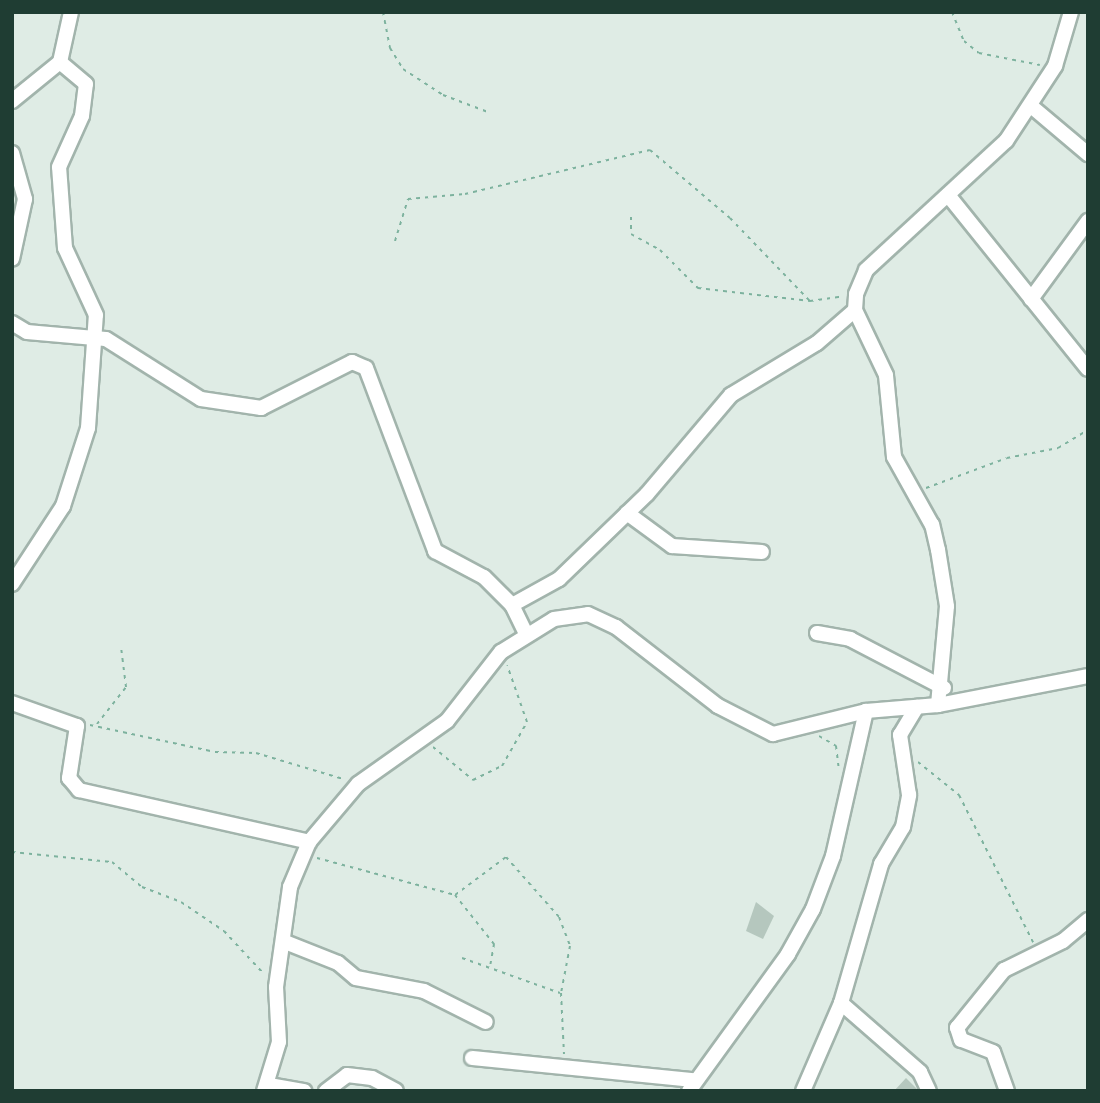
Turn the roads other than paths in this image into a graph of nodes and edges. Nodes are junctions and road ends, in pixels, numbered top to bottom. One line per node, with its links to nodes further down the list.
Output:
1 (71, 12): 3 (street)
2 (1071, 12): 5 (street)
3 (60, 62): 4 (street); 14 (street)
4 (12, 101)
5 (1031, 106): 7 (street); 8 (street)
6 (12, 153): 10 (street)
7 (1088, 154)
8 (948, 195): 11 (street); 12 (street)
9 (1088, 221): 11 (street)
10 (12, 259)
11 (1031, 299): 15 (street)
12 (855, 310): 16 (street); 23 (street)
13 (12, 323): 14 (street)
14 (94, 337): 18 (street); 19 (street)
15 (1088, 369)
16 (627, 513): 17 (street); 19 (street)
17 (762, 552)
18 (12, 584)
19 (512, 605): 20 (street)
20 (526, 634): 27 (street); 28 (street)
21 (817, 634): 23 (street)
22 (1088, 676): 25 (street)
23 (944, 688): 25 (street)
24 (12, 703): 28 (street)
25 (938, 705): 26 (street)
26 (917, 707): 27 (street); 31 (street)
27 (866, 710): 34 (street)
28 (309, 842): 30 (street)
29 (1088, 920): 41 (street)
30 (285, 942): 32 (street); 35 (street)
31 (841, 1003): 39 (street); 40 (street)
32 (486, 1022)
33 (472, 1058): 34 (street)
34 (691, 1086)
35 (266, 1088): 36 (street)
36 (304, 1091)
37 (326, 1091): 38 (street)
38 (396, 1091)
39 (803, 1091)
40 (929, 1091)
41 (1007, 1091)

